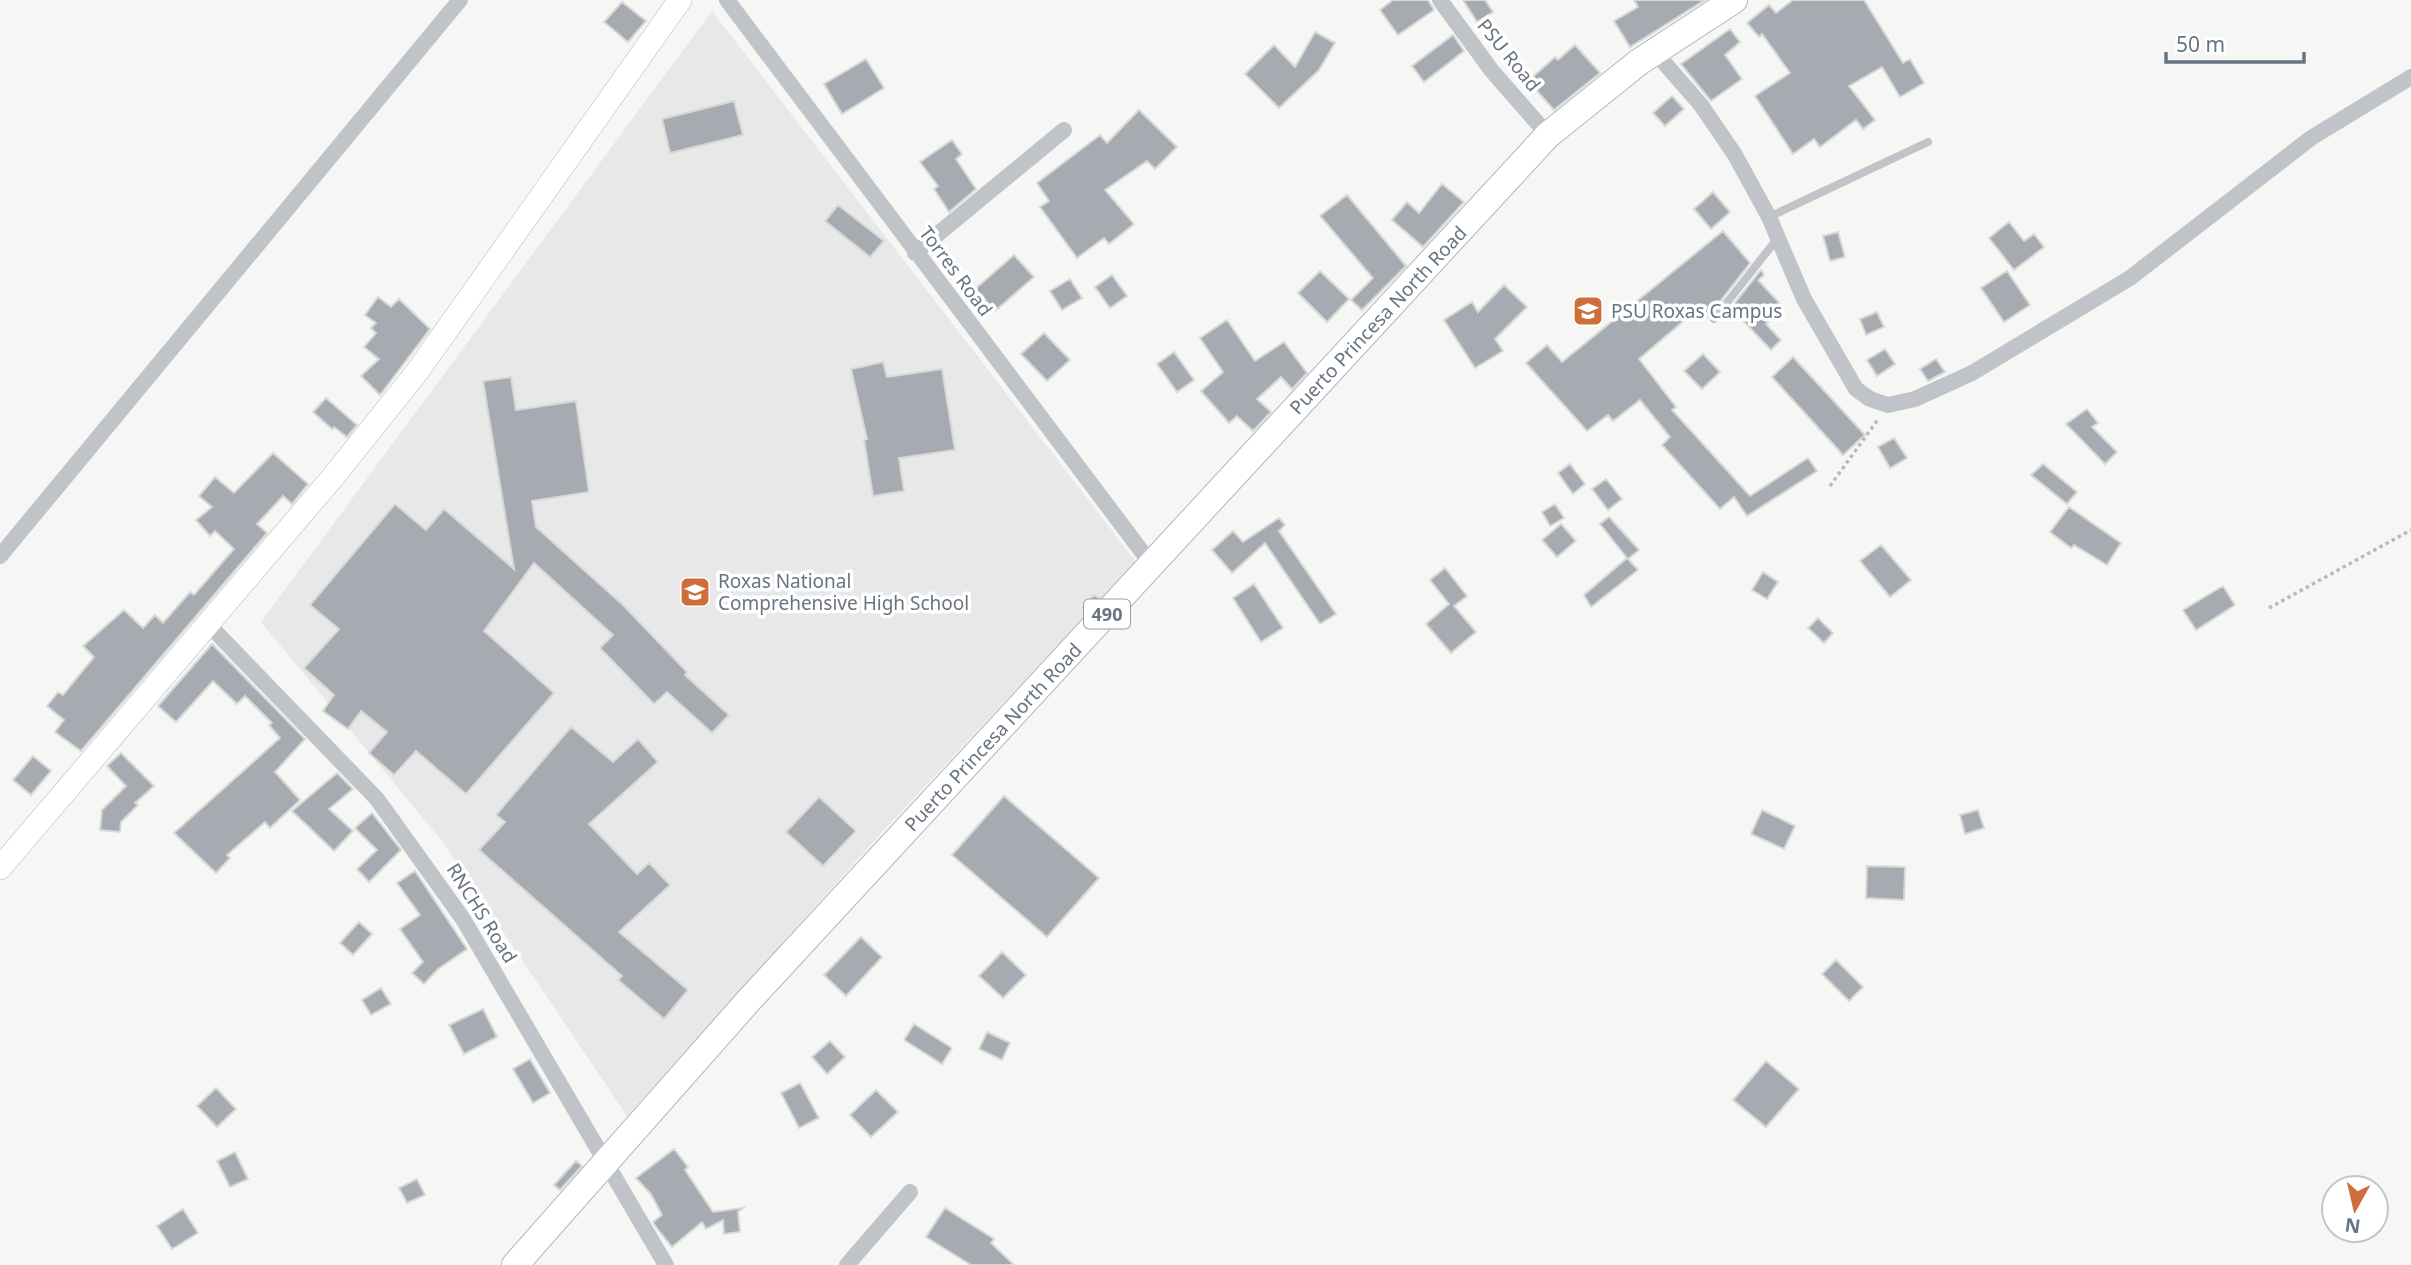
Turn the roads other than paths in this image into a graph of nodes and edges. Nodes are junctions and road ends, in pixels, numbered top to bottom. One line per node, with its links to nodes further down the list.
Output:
1 (460, 0): 15 (street)
2 (680, 0): 17 (street)
3 (727, 0): 13 (street, Torres Road)
4 (1440, 0): 9 (street, PSU Road)
5 (1734, 0): 6 (main road, Puerto Princesa North Road / 490)
6 (1654, 51): 9 (main road, Puerto Princesa North Road / 490); 11 (street)
7 (2411, 77): 12 (street)
8 (1064, 130): 13 (street)
9 (1549, 135): 16 (main road, Puerto Princesa North Road / 490)
10 (1928, 142): 11 (lane)
11 (1769, 217): 12 (street)
12 (1777, 239): 14 (lane)
13 (915, 253): 16 (street, Torres Road)
14 (1714, 318)
15 (0, 556)
16 (1152, 565): 19 (main road, Puerto Princesa North Road / 490)
17 (207, 623): 18 (street); 19 (street, RNCHS Road)
18 (0, 868)
19 (606, 1161): 21 (main road, Puerto Princesa North Road / 490); 22 (street, RNCHS Road)
20 (910, 1192): 23 (street)
21 (515, 1265)
22 (666, 1265)
23 (847, 1265)

